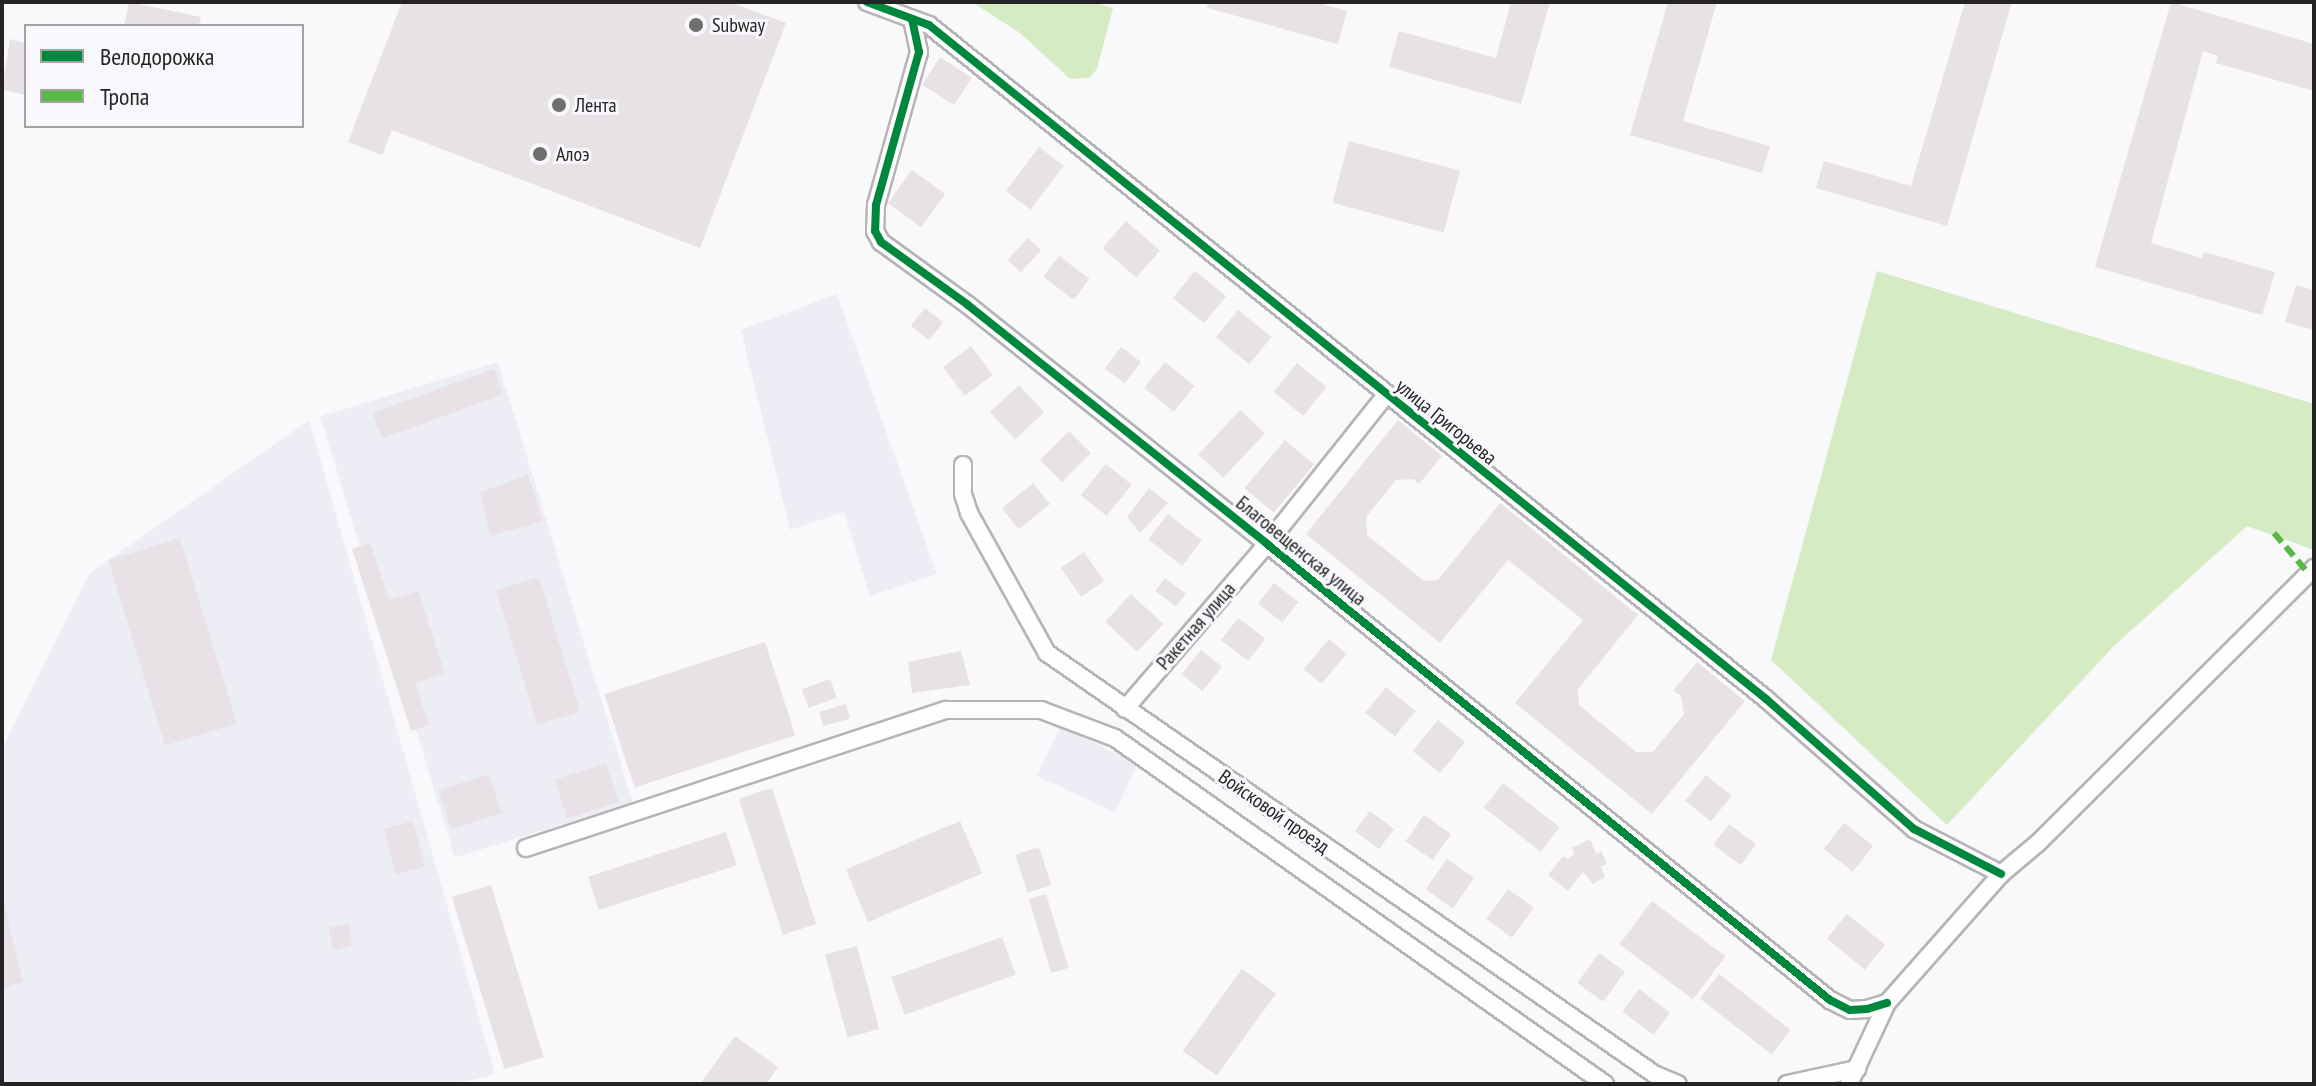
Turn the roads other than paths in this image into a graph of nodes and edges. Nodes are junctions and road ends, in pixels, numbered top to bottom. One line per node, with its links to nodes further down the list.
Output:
1 (867, 2): 2 (street, улица Григорьева)
2 (912, 19): 3 (street, улица Григорьева); 5 (street, Благовещенская улица)
3 (1386, 395): 5 (street, Ракетная улица); 9 (street, улица Григорьева)
4 (963, 465): 7 (street, Войсковой проезд)
5 (1267, 544): 7 (street, Ракетная улица); 10 (street, Благовещенская улица)
6 (2314, 568): 9 (street)
7 (1125, 709): 13 (street, Войсковой проезд)
8 (526, 848): 12 (street)
9 (2001, 874): 10 (street)
10 (1887, 1003): 11 (street)
11 (1853, 1076): 14 (street)
12 (1605, 1084)
13 (1678, 1084)
14 (1787, 1084)

